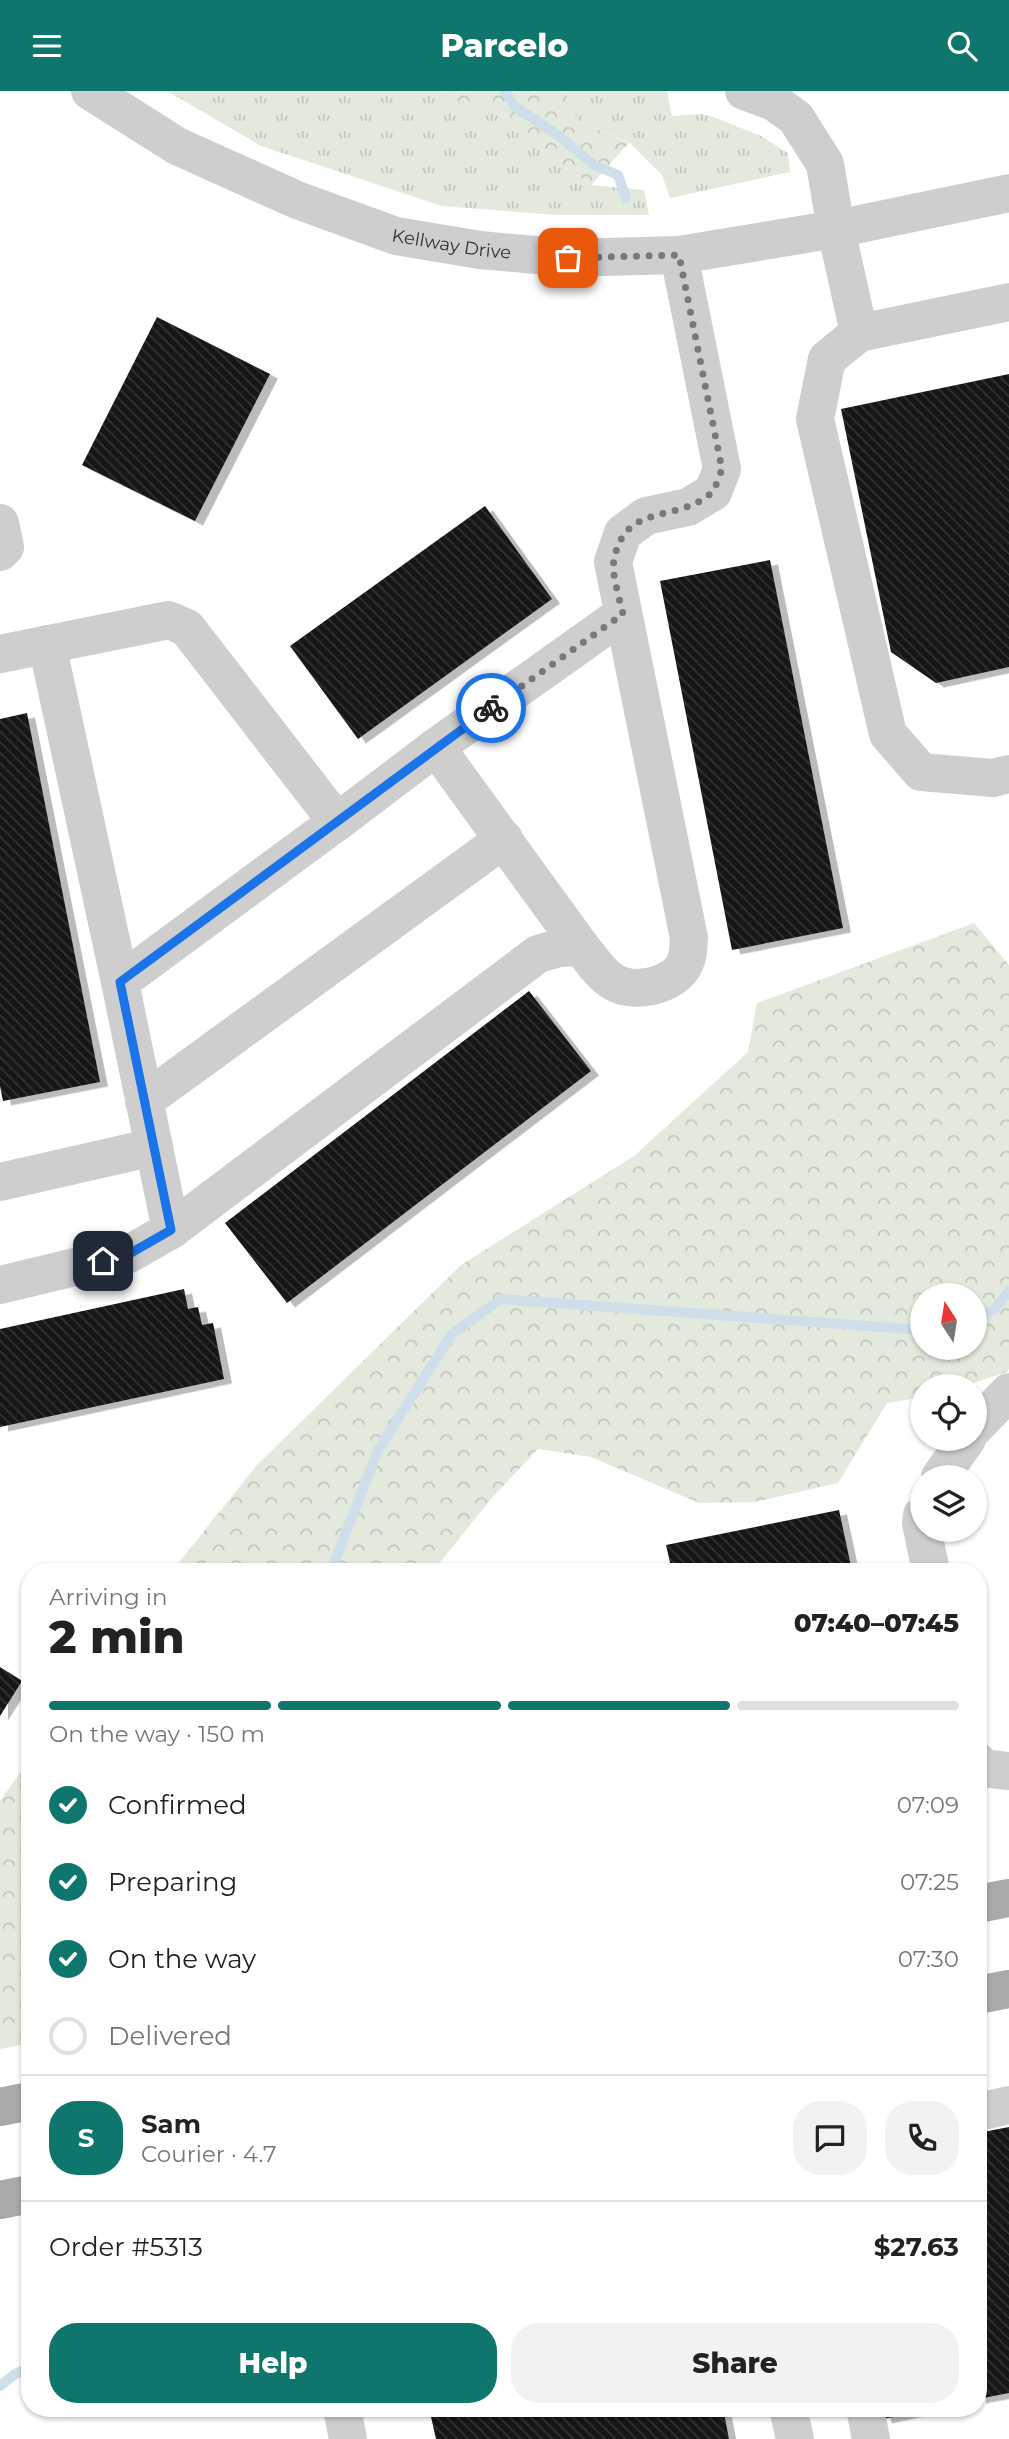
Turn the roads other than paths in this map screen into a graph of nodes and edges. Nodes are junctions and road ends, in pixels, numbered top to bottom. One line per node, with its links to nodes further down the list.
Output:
1 (90, 91): 5 (street, Kellway Drive)
2 (744, 91): 4 (street)
3 (1009, 193): 4 (street, Kellway Drive)
4 (836, 229): 5 (street, Kellway Drive); 7 (street)
5 (679, 255): 10 (street)
6 (1009, 302): 7 (street)
7 (859, 333): 14 (street)
8 (0, 523): 9 (street)
9 (0, 552)
10 (623, 614): 13 (street); 17 (street)
11 (47, 644): 12 (street); 15 (street); 18 (street)
12 (0, 654)
13 (436, 747): 15 (street); 16 (street)
14 (1009, 774)
15 (337, 822): 18 (street)
16 (504, 839): 17 (street); 19 (street)
17 (581, 947): 22 (street)
18 (120, 982): 19 (street)
19 (144, 1101): 20 (street)
20 (154, 1147): 21 (street); 22 (street)
21 (0, 1182)
22 (171, 1230): 23 (street)
23 (0, 1285)
24 (1009, 1392): 25 (street)
25 (987, 1415)
26 (925, 1542): 27 (street)
27 (929, 1563)
28 (987, 1769): 29 (street)
29 (1009, 1771)
30 (1009, 1898): 31 (main road)
31 (987, 1902)
32 (1009, 1989): 33 (main road)
33 (987, 1993)
34 (21, 2103): 36 (main road)
35 (1009, 2105): 37 (street)
36 (0, 2107)
37 (987, 2110)
38 (21, 2196): 39 (main road)
39 (0, 2200)
40 (343, 2417): 43 (street)
41 (790, 2417): 44 (street)
42 (867, 2417): 45 (street)
43 (348, 2439)
44 (795, 2439)
45 (871, 2439)

